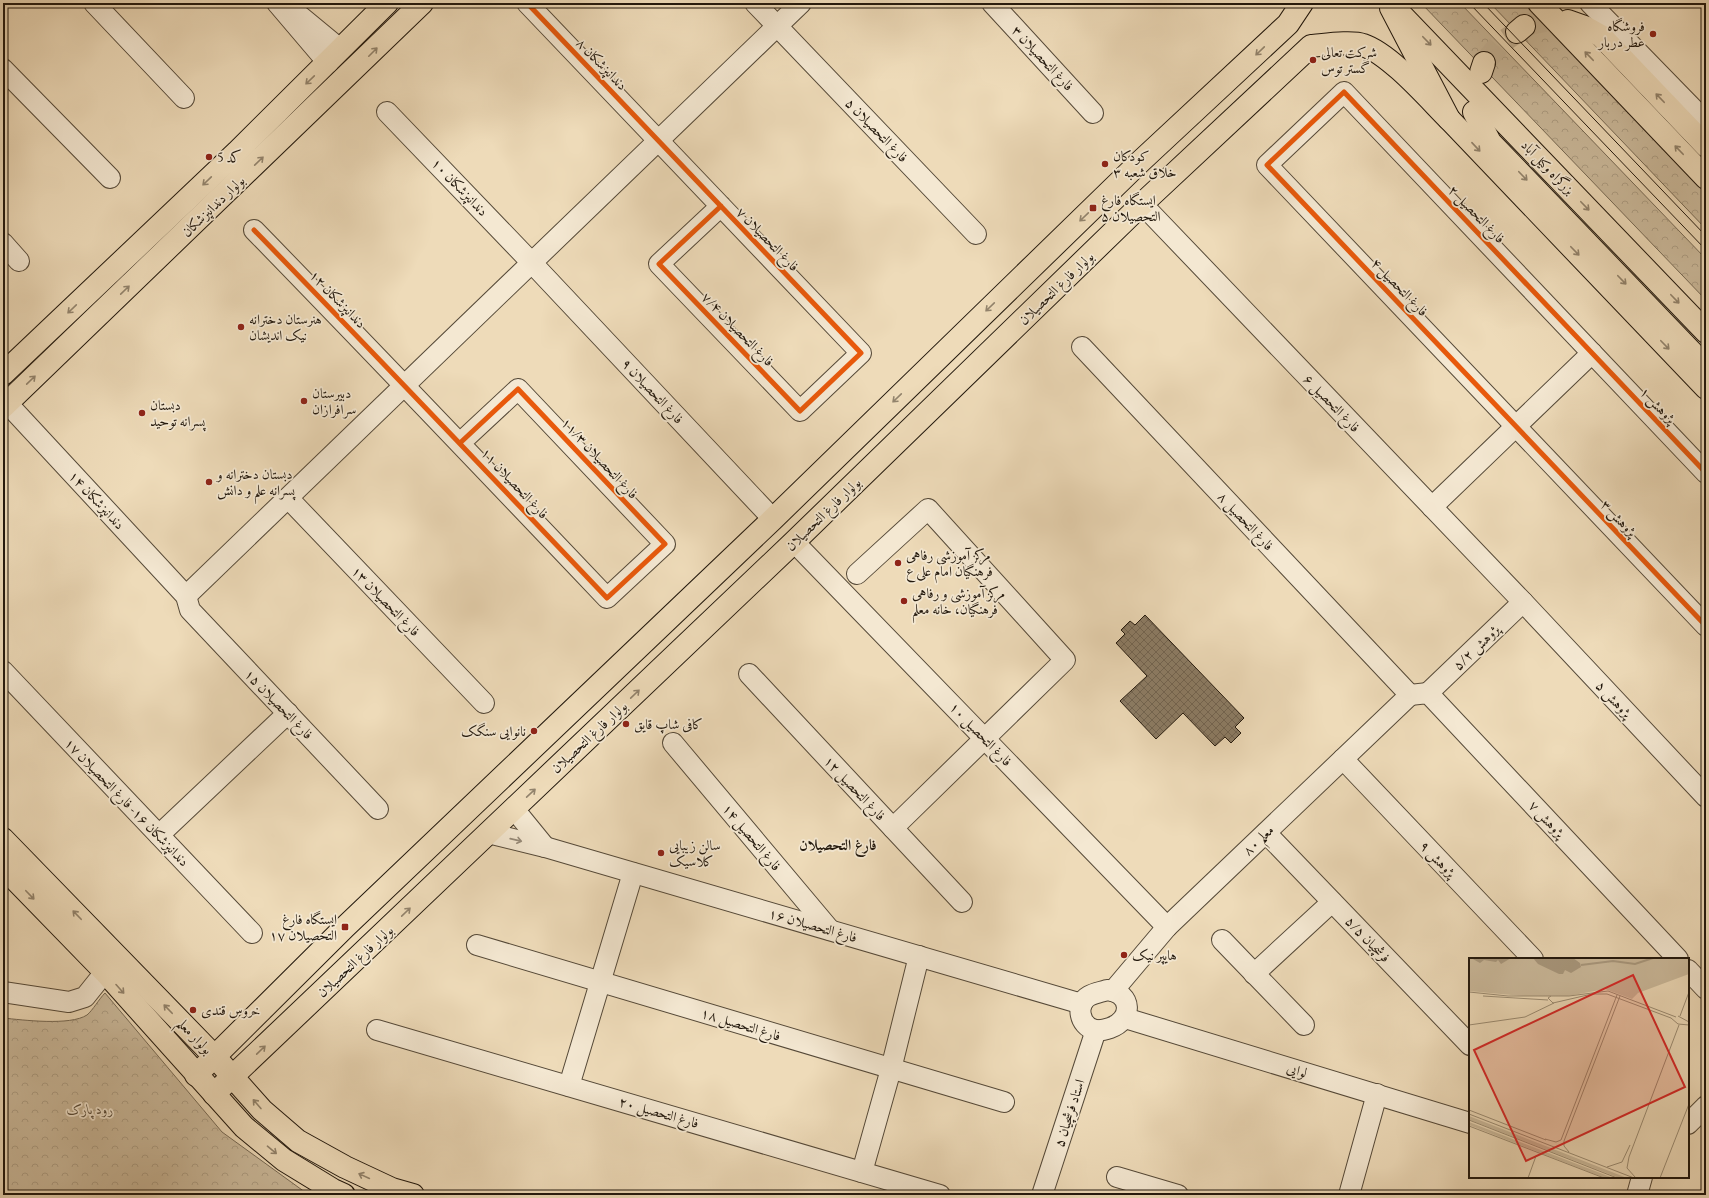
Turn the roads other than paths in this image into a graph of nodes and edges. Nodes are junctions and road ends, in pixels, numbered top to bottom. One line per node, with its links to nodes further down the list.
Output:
1 (94, 3): 22 (street)
2 (277, 3): 18 (street)
3 (285, 3): 18 (street)
4 (387, 3): 18 (main road, بولوار دندانپزشکان)
5 (422, 3): 20 (main road, بولوار دندانپزشکان, one-way to 5)
6 (527, 3): 28 (street, دندانپزشکان ۸)
7 (755, 3): 16 (street, فارغ التحصیلان ۵)
8 (801, 3): 16 (street)
9 (1302, 3): 15 (main road, بولوار فارغ التحصیلان)
10 (1389, 3): 26 (main road); 39 (main road, بزرگراه وکیل آباد, one-way to 39)
11 (1539, 3): 31 (main road, one-way to 11)
12 (1592, 4): 27 (street)
13 (1002, 6): 25 (street, فارغ التحصیلان ۳)
14 (1568, 21): 29 (main road, one-way to 14)
15 (1288, 24): 17 (main road); 53 (main road, بولوار فارغ التحصیلان, one-way to 53)
16 (777, 26): 28 (street); 35 (street, فارغ التحصیلان ۵)
17 (1311, 46): 26 (main road); 32 (main road, بولوار فارغ التحصیلان)
18 (334, 56): 20 (main road); 43 (main road, بولوار دندانپزشکان, one-way to 43)
19 (3, 69): 30 (street)
20 (354, 70): 46 (main road, بولوار دندانپزشکان, one-way to 20)
21 (1344, 92): 41 (street, فارغ التحصیل ۲); 48 (street, فارغ التحصیل ۴)
22 (184, 98)
23 (387, 112): 38 (street, دندانپزشکان ۱۰)
24 (1474, 112): 42 (main road, one-way to 42)
25 (1093, 113)
26 (1449, 119): 45 (main road, one-way to 45)
27 (1706, 122)
28 (658, 141): 33 (street, فارغ التحصیلان ۷); 38 (street)
29 (1706, 146)
30 (110, 178)
31 (1706, 178)
32 (1142, 204): 52 (street, فارغ التحصیل ۶); 54 (main road, بولوار فارغ التحصیلان)
33 (721, 206): 47 (street, فارغ التحصیلان ۷/۴); 47 (street, فارغ التحصیلان ۷)
34 (254, 230): 44 (street, دندانپزشکان ۱۲)
35 (976, 234)
36 (3, 243): 37 (street)
37 (19, 260)
38 (532, 263): 44 (street); 53 (street, فارغ التحصیلان ۹)
39 (1706, 332)
40 (1082, 347): 62 (street, فارغ التحصیل ۸)
41 (1592, 353): 48 (street); 50 (street, پژوهش ۱)
42 (1706, 367)
43 (3, 374)
44 (405, 385): 49 (street, فارغ التحصیلان ۱۱); 51 (street)
45 (1706, 388)
46 (5, 405): 56 (street, دندانپزشکان ۱۴)
47 (800, 411)
48 (1516, 427): 52 (street); 59 (street, پژوهش ۳)
49 (460, 443): 57 (street, فارغ التحصیلان ۱۱); 57 (street, فارغ التحصیلان ۱۱/۳)
50 (1706, 472)
51 (288, 498): 56 (street); 63 (street, فارغ التحصیلان ۱۳)
52 (1432, 507): 58 (street, فارغ التحصیل ۶)
53 (773, 519): 54 (main road); 102 (main road, بولوار فارغ التحصیلان)
54 (794, 542): 65 (street, فارغ التحصیل ۱۰); 70 (main road, بولوار فارغ التحصیلان, one-way to 54)
55 (857, 574): 65 (street)
56 (186, 596): 64 (street, فارغ التحصیلان ۱۵)
57 (607, 598)
58 (1523, 602): 62 (street, پژوهش ۵/۲); 68 (street, پژوهش ۵)
59 (1706, 626)
60 (3, 671): 74 (street, دندانپزشکان ۱۶- فارغ التحصیلان ۱۷)
61 (749, 674): 71 (street, فارغ التحصیل ۱۲)
62 (1419, 694): 67 (street, معلم ۸۰); 88 (street, پژوهش ۷)
63 (484, 703)
64 (288, 713): 69 (street, فارغ التحصیلان ۱۵); 74 (street)
65 (985, 738): 71 (street); 81 (street, فارغ التحصیل ۱۰)
66 (673, 743): 82 (street, فارغ التحصیل ۱۴)
67 (1343, 759): 73 (street, معلم ۸۰); 87 (street, پژوهش ۹)
68 (1706, 797)
69 (378, 809)
70 (514, 809): 72 (main road, بولوار فارغ التحصیلان); 76 (street)
71 (893, 828): 79 (street, فارغ التحصیل ۱۲)
72 (488, 833): 76 (street, فارغ التحصیلان ۱۶, one-way to 76); 105 (main road, بولوار فارغ التحصیلان, one-way to 72)
73 (1266, 833): 80 (street, فرشچیان ۵/۵); 81 (street, معلم ۸۰)
74 (159, 835): 83 (street, دندانپزشکان ۱۶- فارغ التحصیلان ۱۷)
75 (3, 839): 102 (main road, بولوار معلم, one-way to 75)
76 (544, 847): 78 (street, فارغ التحصیلان ۱۶)
77 (3, 867): 90 (main road, بولوار معلم, one-way to 90)
78 (633, 872): 82 (street, فارغ التحصیلان ۱۶); 92 (street)
79 (962, 902)
80 (1332, 902): 91 (street); 101 (street, فرشچیان ۵/۵)
81 (1168, 927): 94 (street, معلم ۸۰)
82 (830, 930): 86 (street, فارغ التحصیلان ۱۶)
83 (252, 933)
84 (1222, 940): 91 (street)
85 (477, 945): 92 (street, فارغ التحصیل ۱۸)
86 (919, 956): 96 (street, فارغ التحصیلان ۱۶); 103 (street)
87 (1532, 958)
88 (1677, 958)
89 (1689, 971): 93 (street)
90 (105, 972): 95 (street); 104 (main road, بولوار معلم, one-way to 104)
91 (1254, 974): 98 (street)
92 (600, 982): 103 (street, فارغ التحصیل ۱۸); 106 (street)
93 (1706, 989)
94 (1113, 991): 96 (street); 97 (street)
95 (3, 992)
96 (1082, 1004): 100 (street)
97 (1125, 1018): 100 (street); 108 (street, لوایی)
98 (1304, 1025)
99 (377, 1030): 106 (street, فارغ التحصیل ۲۰)
100 (1096, 1030): 119 (street, استاد فرشچیان ۵)
101 (1469, 1044)
102 (215, 1057): 104 (main road, بولوار فارغ التحصیلان); 105 (main road, بولوار معلم)
103 (891, 1069): 109 (street, فارغ التحصیل ۱۸); 113 (street)
104 (196, 1075): 107 (main road, بولوار معلم)
105 (233, 1077): 107 (main road, بولوار فارغ التحصیلان); 117 (main road, بولوار معلم, one-way to 105)
106 (570, 1086): 113 (street, فارغ التحصیل ۲۰)
107 (214, 1094): 116 (main road, بولوار معلم, one-way to 116)
108 (1377, 1094): 111 (street, لوایی); 121 (street)
109 (1004, 1102)
110 (1706, 1106): 112 (street)
111 (1469, 1123)
112 (1689, 1123)
113 (862, 1172): 118 (street, فارغ التحصیل ۲۰)
114 (1117, 1177): 120 (street)
115 (1642, 1178): 122 (street)
116 (344, 1195)
117 (413, 1195)
118 (940, 1195)
119 (1042, 1195)
120 (1178, 1195)
121 (1348, 1195)
122 (1637, 1195)

